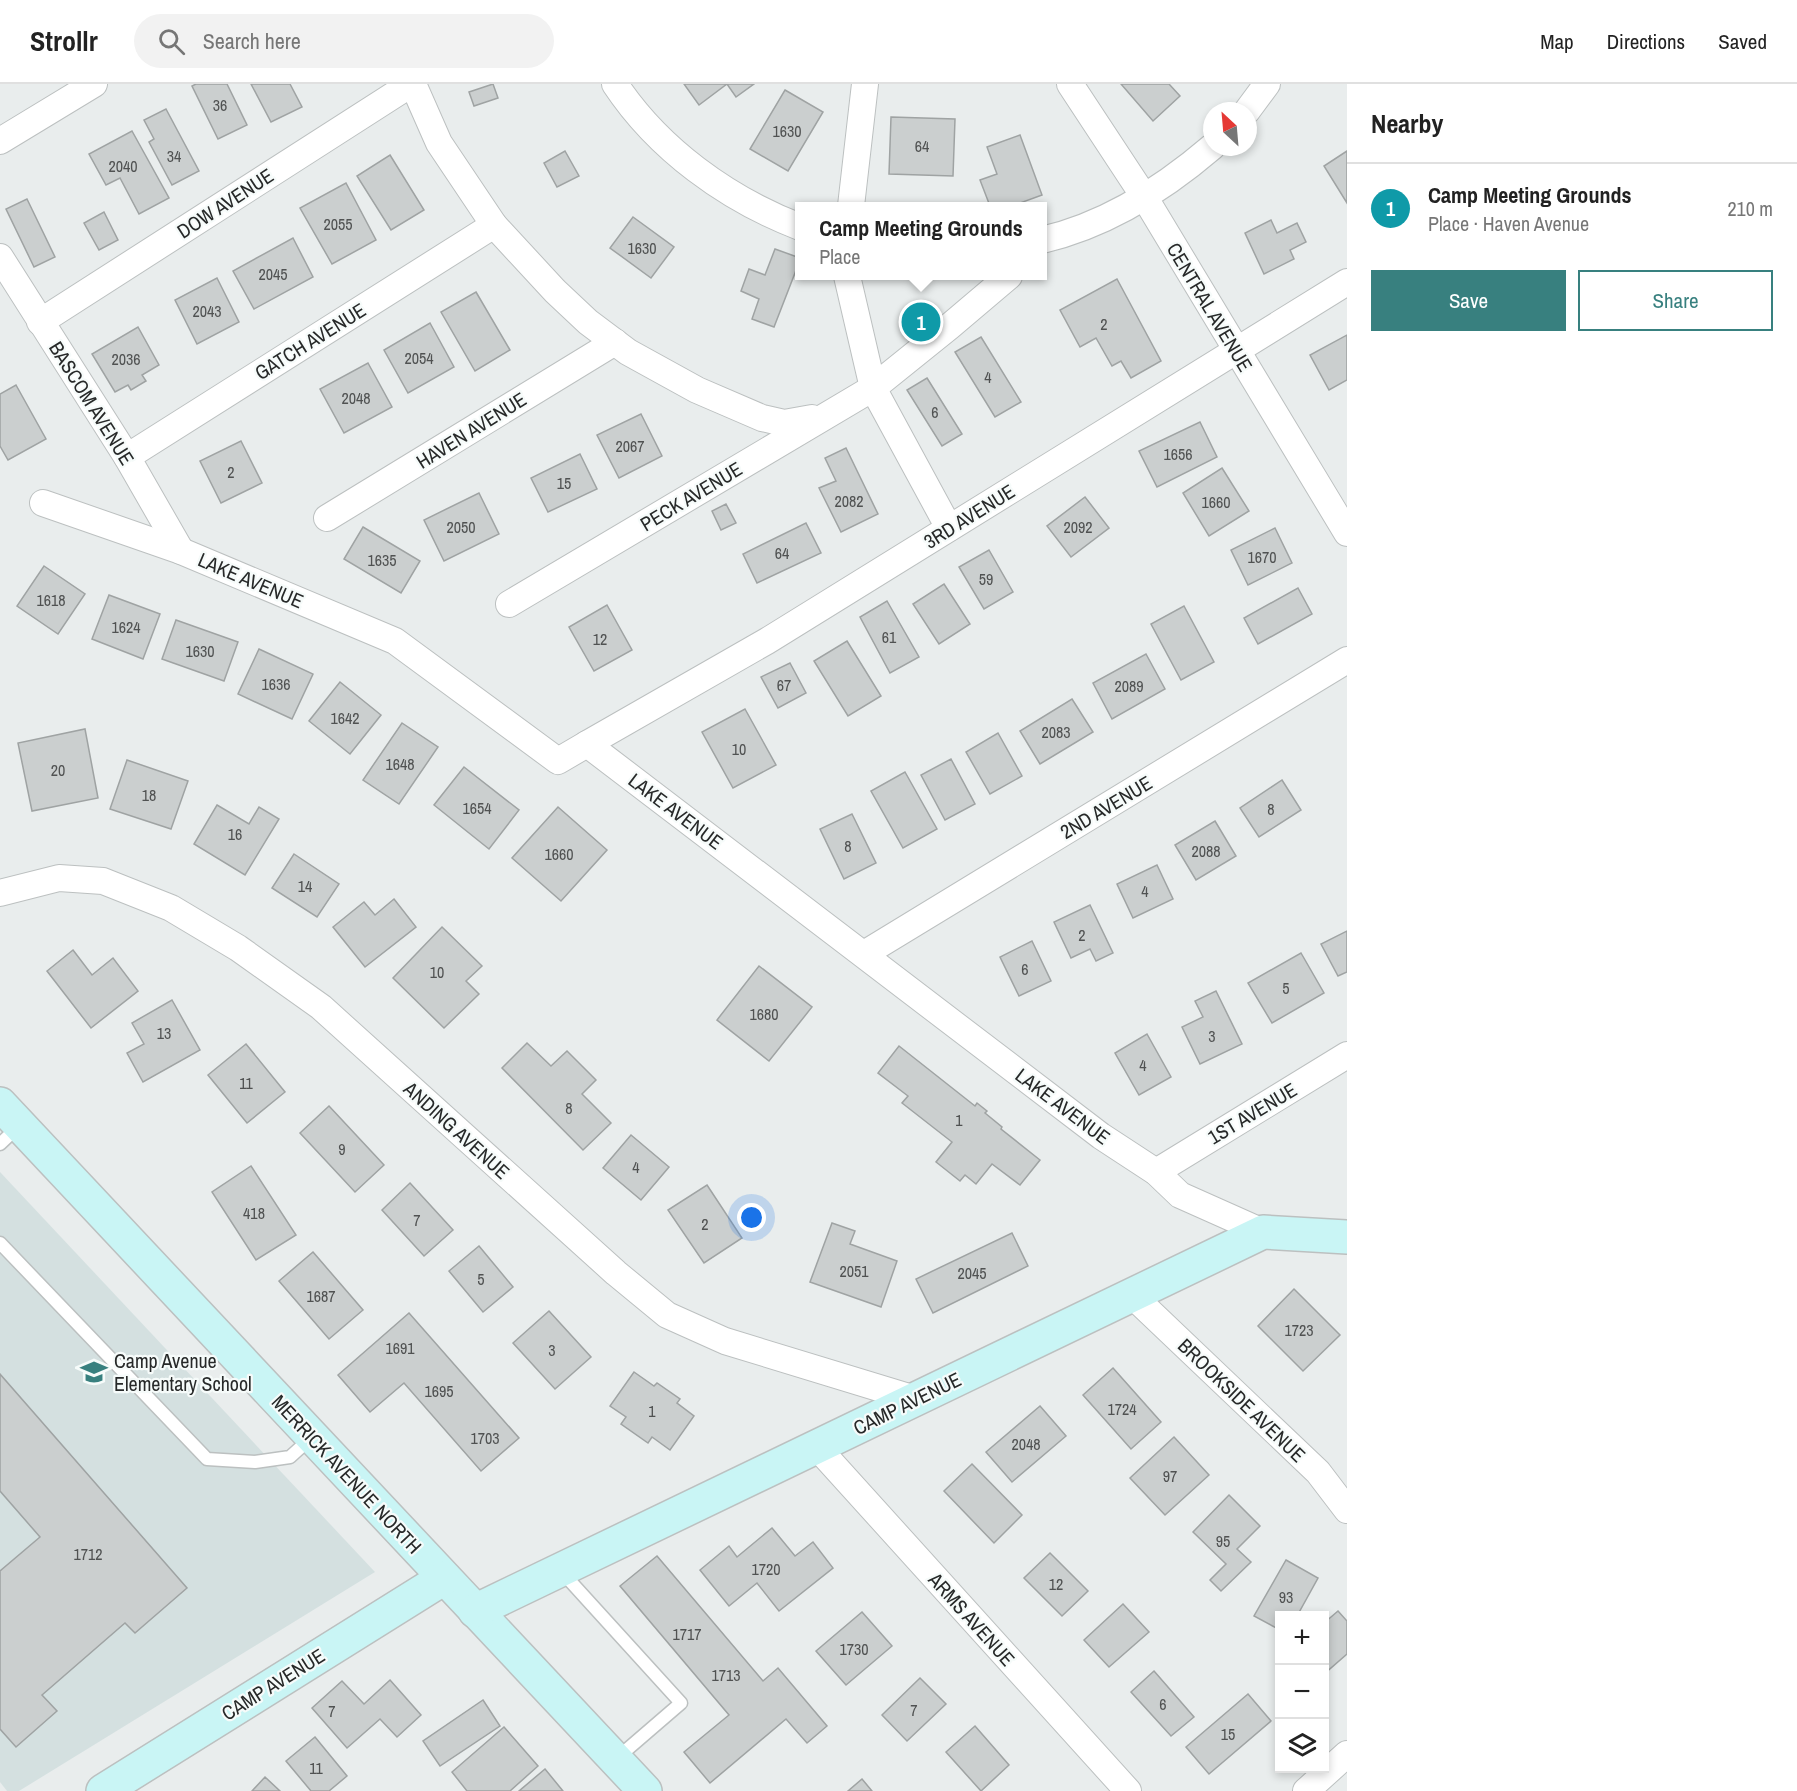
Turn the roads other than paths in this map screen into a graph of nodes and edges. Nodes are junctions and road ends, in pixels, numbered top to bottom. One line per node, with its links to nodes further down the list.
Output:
1 (93, 84): 8 (street)
2 (412, 84): 12 (street); 19 (street, DOW AVENUE)
3 (615, 84): 13 (street)
4 (865, 84): 11 (street)
5 (1070, 84): 10 (street, CENTRAL AVENUE)
6 (1267, 84): 7 (street)
7 (1254, 102)
8 (0, 141)
9 (1203, 155): 10 (street)
10 (1145, 198): 14 (street); 21 (street, CENTRAL AVENUE)
11 (852, 202)
12 (494, 225): 20 (street); 24 (street, GATCH AVENUE)
13 (795, 225)
14 (1047, 241)
15 (0, 257): 19 (street, BASCOM AVENUE)
16 (848, 280): 22 (street)
17 (1003, 280): 22 (street)
18 (1347, 282): 21 (street, 3RD AVENUE)
19 (40, 322): 24 (street, BASCOM AVENUE)
20 (615, 342): 23 (street); 26 (street, HAVEN AVENUE)
21 (1236, 350): 27 (street, 3RD AVENUE); 28 (street, CENTRAL AVENUE)
22 (873, 388): 23 (street, PECK AVENUE); 27 (street)
23 (825, 416): 30 (street, PECK AVENUE)
24 (127, 457): 29 (street, BASCOM AVENUE)
25 (43, 503): 29 (street, LAKE AVENUE)
26 (327, 518)
27 (949, 528): 32 (street, 3RD AVENUE)
28 (1347, 533)
29 (181, 551): 32 (street, LAKE AVENUE)
30 (509, 604)
31 (1347, 660): 34 (street, 2ND AVENUE)
32 (587, 744): 34 (street, LAKE AVENUE)
33 (0, 893): 42 (street, ANDING AVENUE)
34 (864, 954): 37 (street, LAKE AVENUE)
35 (1347, 1055): 37 (street, 1ST AVENUE)
36 (6, 1124): 43 (street, MERRICK AVENUE NORTH)
37 (1156, 1172): 38 (street, LAKE AVENUE)
38 (1263, 1232): 39 (street, CAMP AVENUE); 41 (street, CAMP AVENUE)
39 (1347, 1237)
40 (0, 1243): 43 (lane)
41 (1132, 1294): 42 (street, CAMP AVENUE); 45 (street, BROOKSIDE AVENUE)
42 (915, 1399): 44 (street, CAMP AVENUE)
43 (312, 1437): 47 (street, MERRICK AVENUE NORTH)
44 (816, 1446): 46 (street, CAMP AVENUE); 53 (street, ARMS AVENUE)
45 (1347, 1510)
46 (560, 1570): 48 (street, CAMP AVENUE); 50 (lane)
47 (444, 1578): 48 (street, MERRICK AVENUE NORTH); 51 (street, CAMP AVENUE)
48 (475, 1611): 50 (street, MERRICK AVENUE NORTH)
49 (1347, 1754): 54 (street)
50 (615, 1760): 52 (street, MERRICK AVENUE NORTH)
51 (103, 1791)
52 (645, 1791)
53 (1128, 1791)
54 (1306, 1791)

